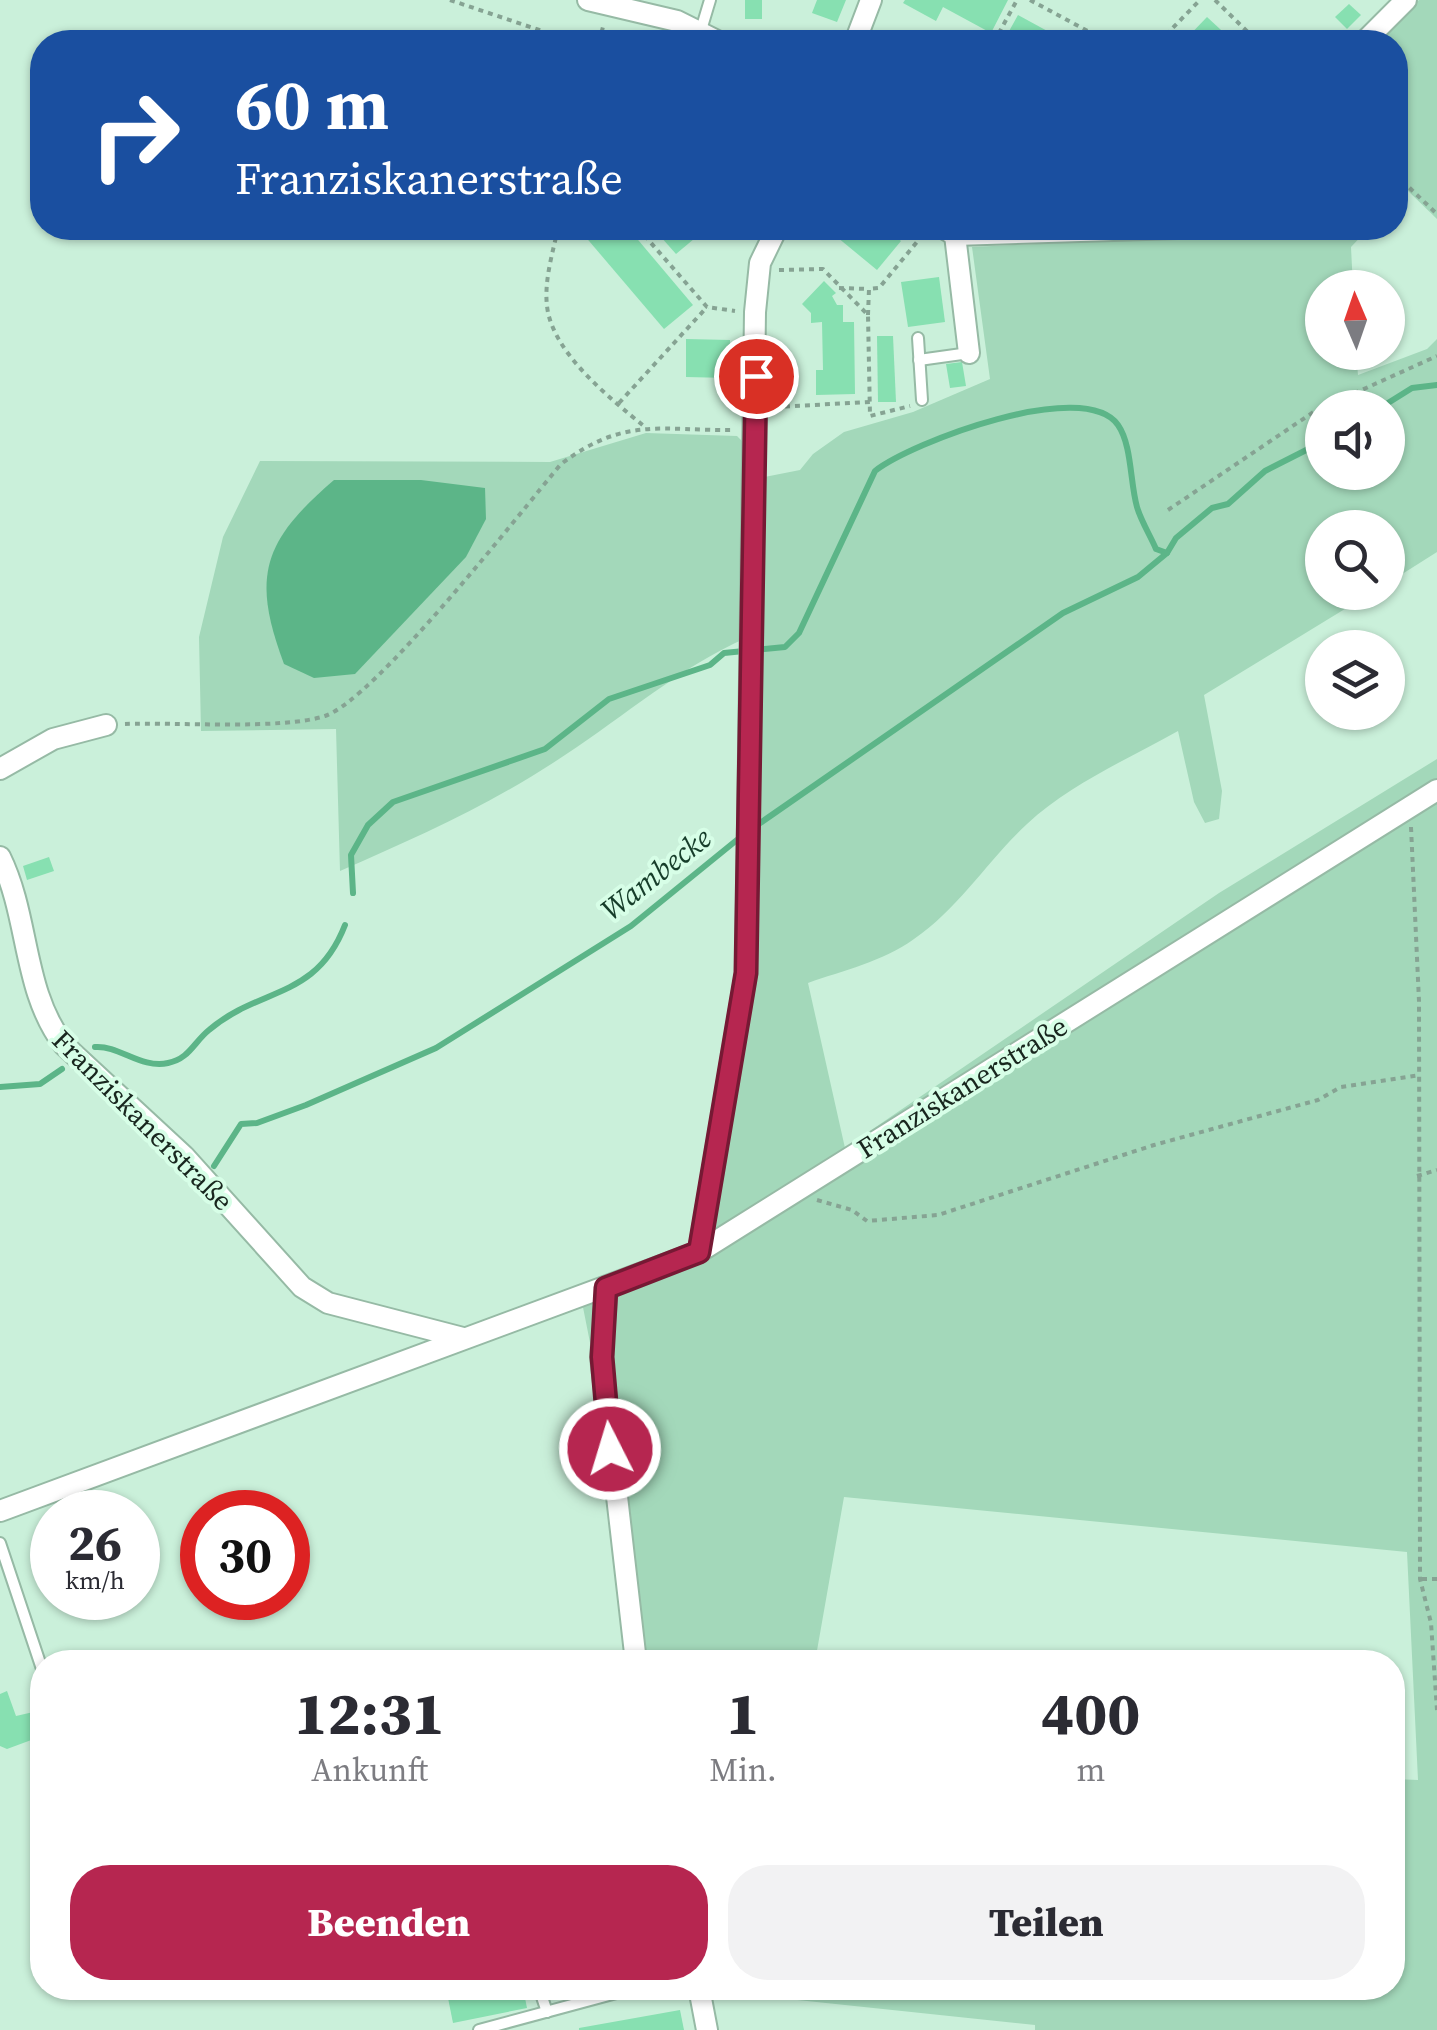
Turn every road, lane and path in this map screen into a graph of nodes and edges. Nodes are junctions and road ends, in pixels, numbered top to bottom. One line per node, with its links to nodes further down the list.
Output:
1 (450, 0): 10 (path)
2 (588, 0): 11 (street)
3 (710, 0): 11 (lane)
4 (872, 0): 12 (street)
5 (1017, 0): 13 (path)
6 (1030, 0): 14 (path)
7 (1200, 0): 15 (path)
8 (1215, 0): 16 (path)
9 (1406, 0): 17 (street)
10 (540, 30)
11 (701, 30)
12 (860, 30)
13 (1001, 30)
14 (1086, 30)
15 (1171, 30)
16 (1246, 30)
17 (1376, 30)
18 (1408, 186): 19 (path)
19 (1437, 214)
20 (556, 240): 37 (path)
21 (649, 240): 28 (path)
22 (771, 240): 25 (street)
23 (919, 240): 27 (path)
24 (950, 240): 32 (street)
25 (760, 262): 26 (path); 29 (street)
26 (839, 288): 27 (path); 30 (path)
27 (868, 289): 30 (path)
28 (707, 306): 29 (path); 37 (path)
29 (755, 312): 38 (street)
30 (868, 315): 36 (path)
31 (918, 338): 34 (lane)
32 (969, 353): 34 (lane)
33 (1437, 356): 41 (path)
34 (920, 360): 35 (lane)
35 (922, 400): 36 (path)
36 (870, 402): 38 (path)
37 (618, 404): 39 (path)
38 (756, 408): 40 (street)
39 (645, 427): 40 (path); 42 (path)
40 (754, 430): 51 (street)
41 (1168, 510)
42 (106, 725): 43 (street)
43 (0, 770)
44 (1437, 790): 45 (street, Franziskanerstraße)
45 (1409, 808): 47 (path); 50 (street, Franziskanerstraße)
46 (0, 857): 53 (street, Franziskanerstraße)
47 (1420, 1075): 49 (path); 50 (path)
48 (1437, 1170): 49 (path)
49 (1417, 1176): 57 (path)
50 (792, 1193): 51 (street, Franziskanerstraße)
51 (699, 1252): 52 (street, Franziskanerstraße)
52 (606, 1288): 53 (street, Franziskanerstraße); 59 (street)
53 (463, 1338): 54 (street, Franziskanerstraße)
54 (0, 1511)
55 (0, 1542): 58 (lane)
56 (1437, 1579): 57 (path)
57 (1420, 1580): 60 (path)
58 (35, 1650)
59 (635, 1650)
60 (1437, 1710)
61 (542, 2000): 64 (lane)
62 (590, 2000): 64 (lane)
63 (702, 2000): 66 (street)
64 (546, 2012): 65 (lane)
65 (480, 2030)
66 (708, 2030)

